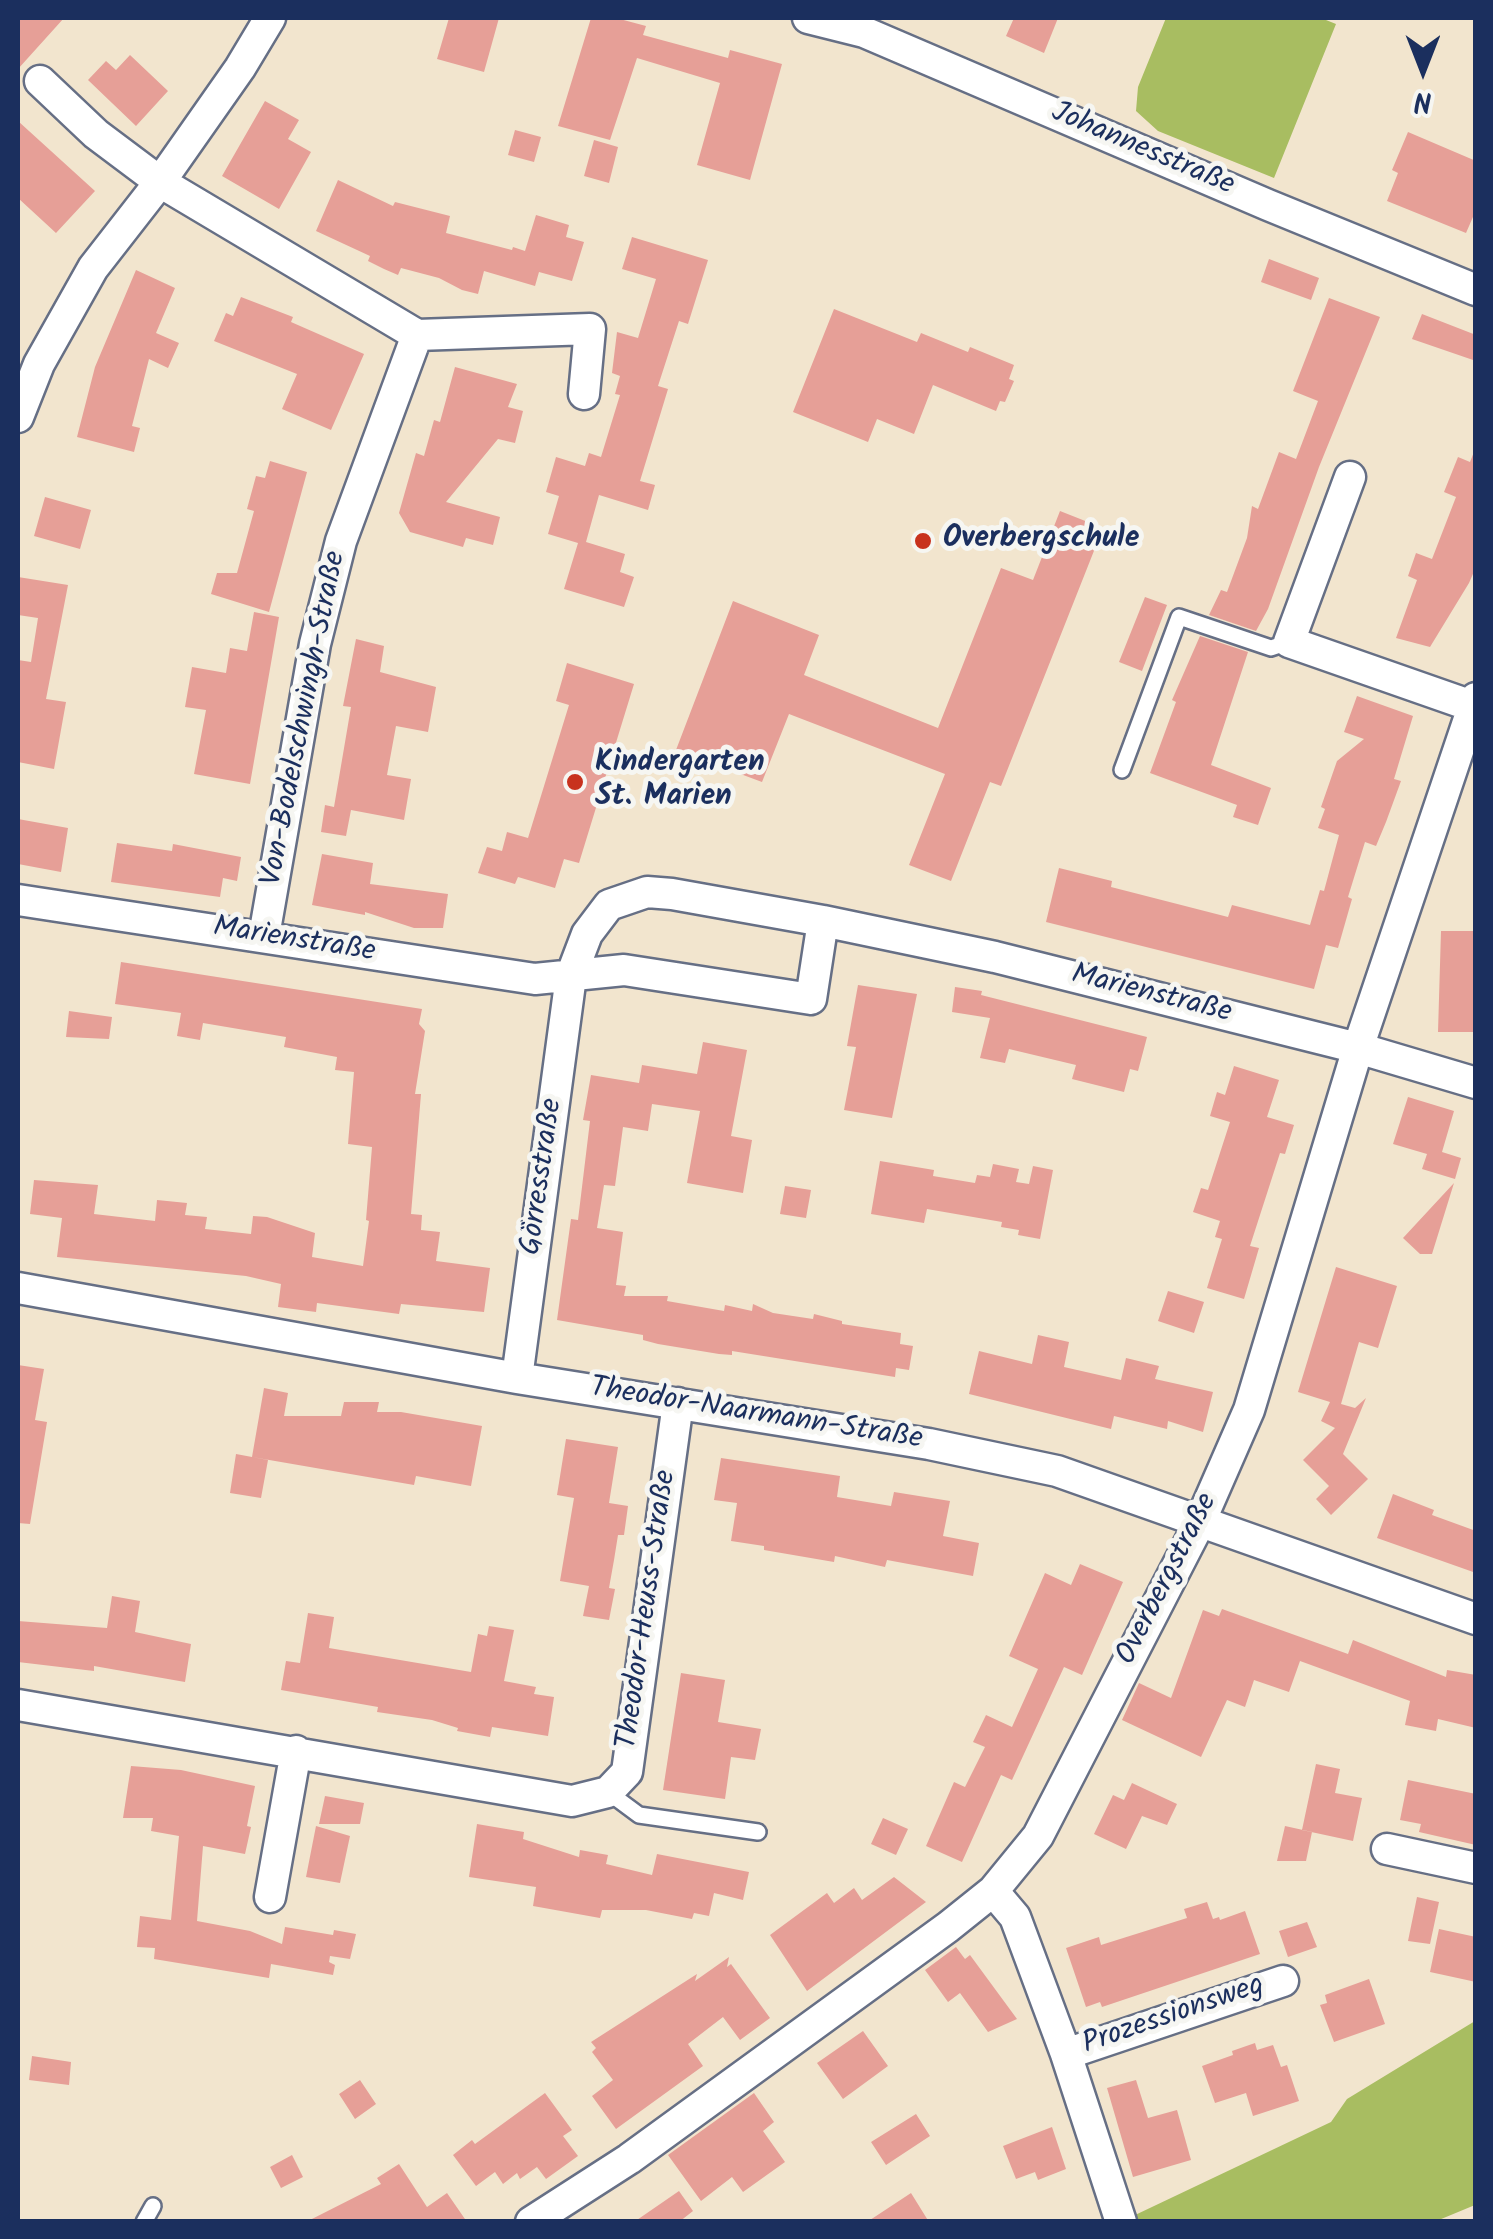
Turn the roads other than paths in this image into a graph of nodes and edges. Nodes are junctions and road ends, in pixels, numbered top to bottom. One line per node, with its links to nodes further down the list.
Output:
1 (270, 18): 4 (street)
2 (808, 18): 5 (street, Johannesstraße)
3 (40, 80): 4 (street)
4 (160, 182): 6 (street); 8 (street)
5 (1476, 290)
6 (416, 334): 7 (street); 15 (street, Von-Bodelschwingh-Straße)
7 (584, 394)
8 (18, 418)
9 (1350, 477): 10 (street)
10 (1289, 642): 11 (street, Overbergstraße); 12 (lane)
11 (1474, 702): 17 (street, Overbergstraße)
12 (1122, 770)
13 (18, 900): 15 (street, Marienstraße)
14 (824, 921): 16 (street, Marienstraße); 16 (street, Marienstraße); 17 (street, Marienstraße)
15 (264, 936): 16 (street, Marienstraße)
16 (571, 976): 20 (street, Görresstraße)
17 (1358, 1048): 18 (street, Marienstraße); 22 (street, Overbergstraße)
18 (1476, 1083)
19 (18, 1288): 20 (street, Theodor-Naarmann-Straße)
20 (516, 1378): 21 (street, Theodor-Naarmann-Straße)
21 (678, 1403): 22 (street, Theodor-Naarmann-Straße); 26 (street, Theodor-Heuss-Straße)
22 (1200, 1522): 23 (street, Theodor-Naarmann-Straße); 30 (street, Overbergstraße)
23 (1476, 1620)
24 (18, 1705): 25 (street, Theodor-Heuss-Straße)
25 (296, 1751): 26 (street, Theodor-Heuss-Straße); 31 (street)
26 (608, 1792): 27 (lane)
27 (758, 1832)
28 (1387, 1850): 29 (street)
29 (1476, 1868)
30 (994, 1890): 33 (street, Prozessionsweg); 36 (street, Overbergstraße)
31 (270, 1897)
32 (1282, 1981): 33 (street, Prozessionsweg)
33 (1066, 2054): 37 (street, Prozessionsweg)
34 (153, 2206): 35 (lane)
35 (144, 2222)
36 (532, 2222)
37 (1122, 2222)

